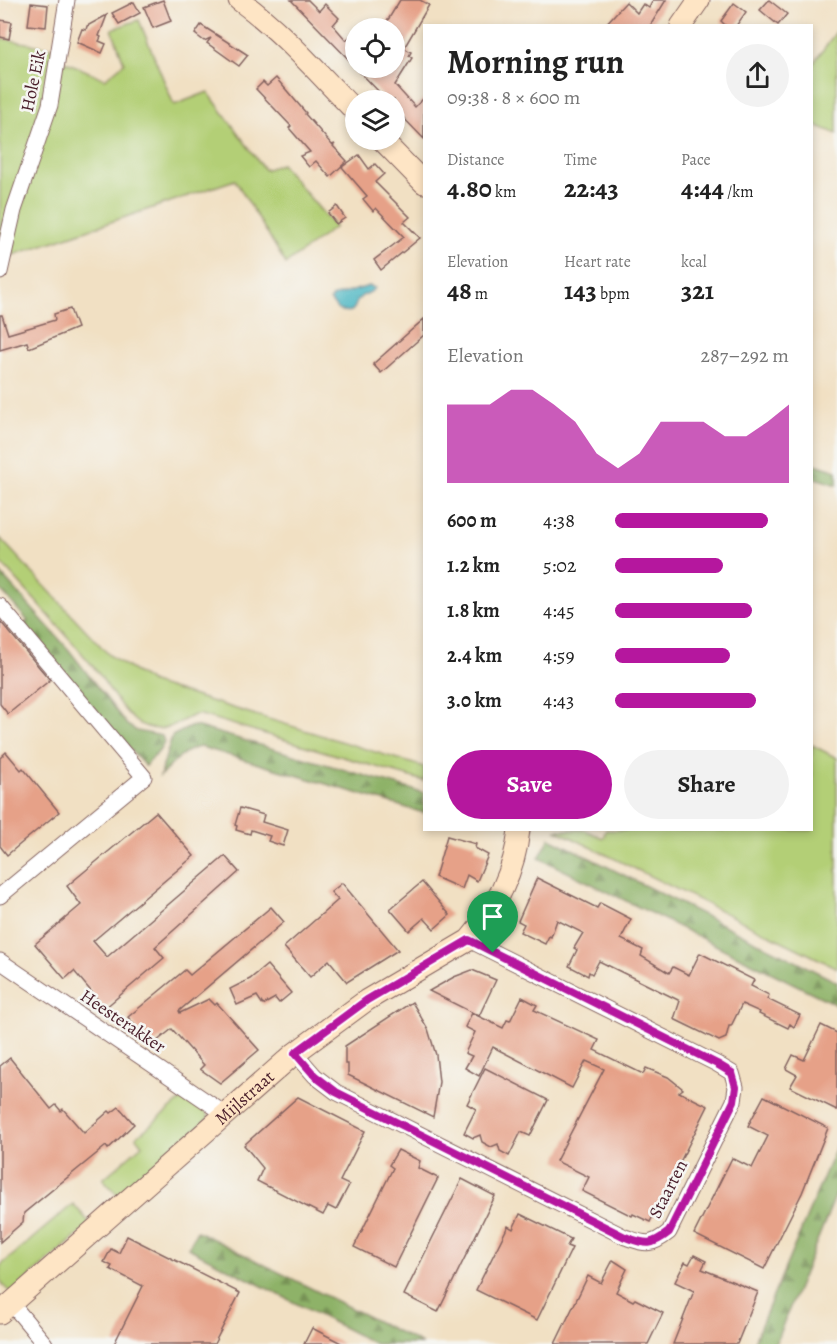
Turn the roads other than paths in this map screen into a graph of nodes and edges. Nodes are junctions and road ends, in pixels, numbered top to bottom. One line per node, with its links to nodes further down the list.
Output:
1 (68, 0): 8 (street, Hole Eik)
2 (239, 0): 5 (street)
3 (699, 0): 4 (street)
4 (682, 24)
5 (345, 100)
6 (392, 150): 7 (street)
7 (423, 182)
8 (0, 272)
9 (0, 606): 11 (street)
10 (519, 831): 12 (street, Mijlstraat)
11 (0, 896)
12 (469, 940): 14 (street, Mijlstraat); 14 (street, Staarten)
13 (0, 961): 15 (street, Heesterakker)
14 (295, 1053): 15 (street, Mijlstraat)
15 (225, 1114): 16 (street, Mijlstraat)
16 (4, 1302): 17 (street)
17 (45, 1344)

